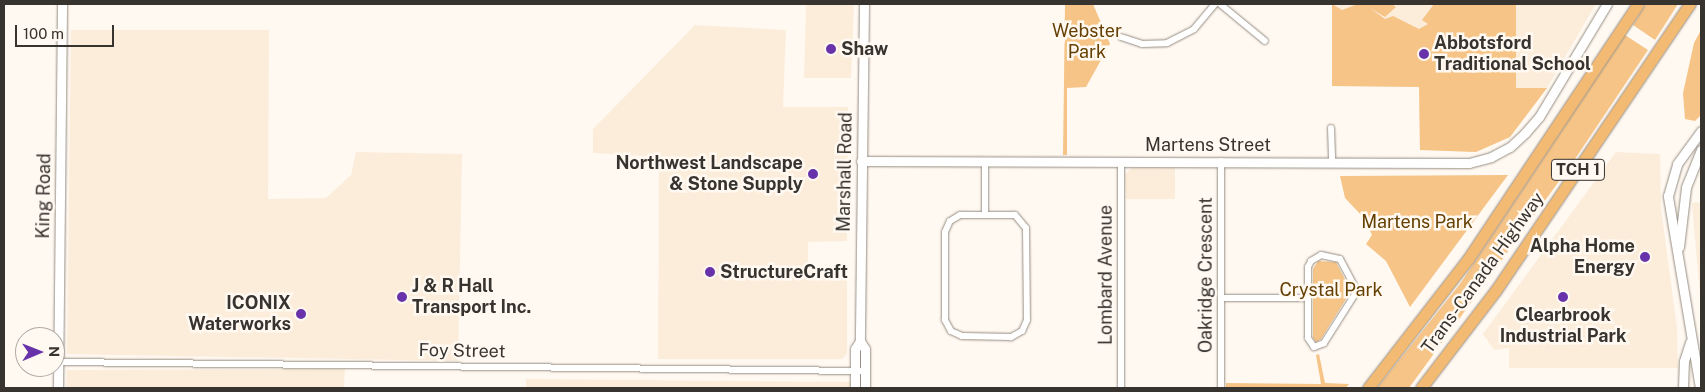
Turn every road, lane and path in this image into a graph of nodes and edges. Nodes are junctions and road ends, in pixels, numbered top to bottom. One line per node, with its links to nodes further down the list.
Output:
1 (62, 4): 22 (street, King Road)
2 (864, 4): 13 (street, Marshall Road)
3 (1216, 4): 8 (street)
4 (1220, 4): 9 (street)
5 (1607, 4): 17 (street, Martens Street)
6 (1638, 4): 32 (highway, Trans-Canada Highway / TCH 1)
7 (1690, 4): 33 (highway, Trans-Canada Highway / TCH 1)
8 (1122, 37)
9 (1265, 41)
10 (1331, 128): 17 (street)
11 (1701, 131): 19 (street)
12 (1701, 150): 19 (street)
13 (861, 161): 14 (street, Martens Street); 23 (street, Marshall Road)
14 (985, 161): 16 (street, Martens Street); 18 (street)
15 (1221, 161): 16 (street, Martens Street); 17 (street, Martens Street); 20 (street, Oakridge Crescent)
16 (1121, 162): 30 (street, Lombard Avenue)
17 (1332, 162)
18 (985, 215): 18 (street)
19 (1679, 252): 24 (street)
20 (1221, 298): 21 (street); 31 (street, Oakridge Crescent)
21 (1308, 298): 21 (street)
22 (58, 327)
23 (860, 341): 26 (street, Marshall Road); 27 (street, Marshall Road)
24 (1690, 342): 34 (street); 35 (street)
25 (65, 362): 26 (street, Foy Street)
26 (855, 370): 27 (street, Foy Street); 28 (street, Marshall Road)
27 (865, 371): 29 (street, Marshall Road)
28 (855, 388)
29 (865, 388)
30 (1121, 388)
31 (1221, 388)
32 (1368, 388)
33 (1421, 388)
34 (1683, 388)
35 (1700, 388)

